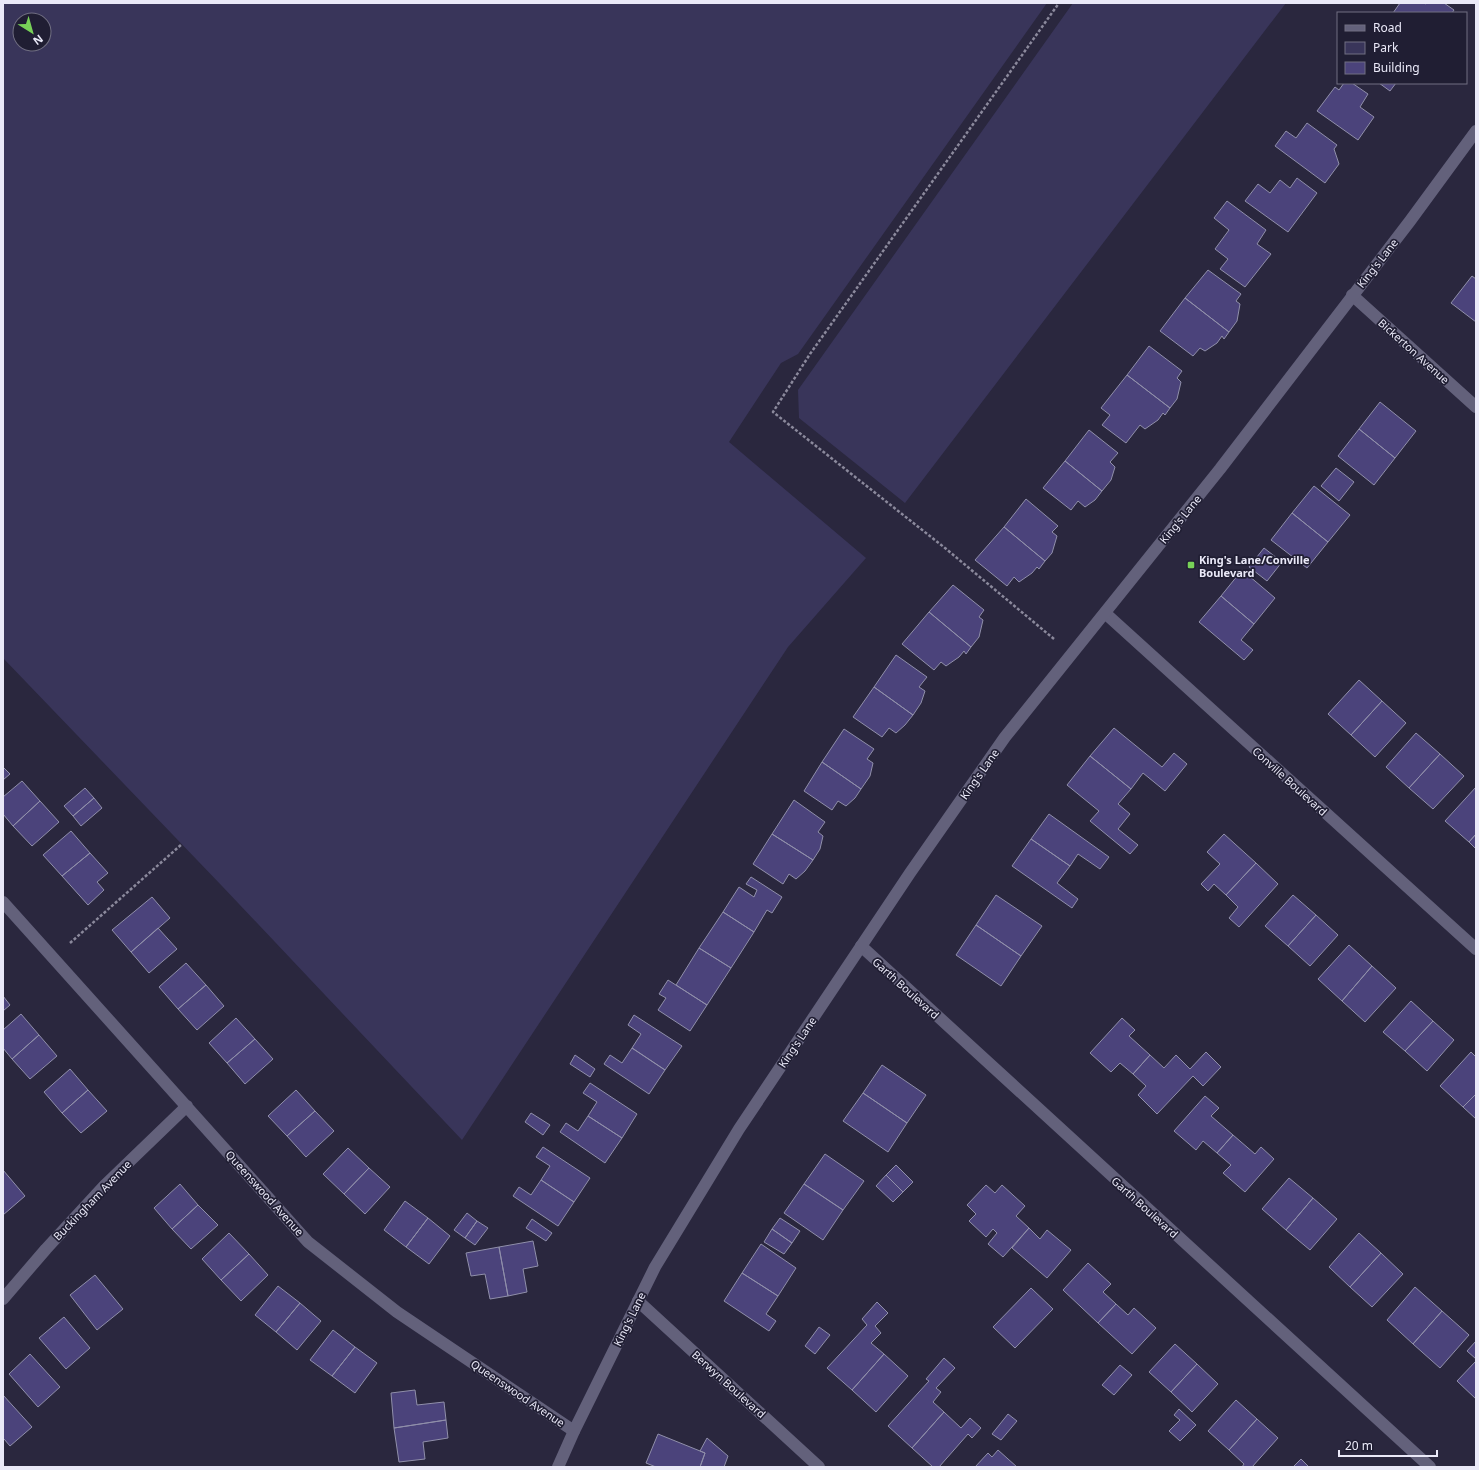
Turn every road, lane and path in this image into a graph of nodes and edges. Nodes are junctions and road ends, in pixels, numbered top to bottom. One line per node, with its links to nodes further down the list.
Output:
1 (1059, 3): 6 (path)
2 (1476, 131): 3 (street, King's Lane)
3 (1352, 295): 4 (street, Bickerton Avenue); 5 (street, King's Lane)
4 (1476, 407)
5 (1105, 613): 6 (street, King's Lane); 10 (street, Conville Boulevard)
6 (1071, 654): 9 (street, King's Lane)
7 (182, 844): 11 (path)
8 (3, 902): 11 (street, Queenswood Avenue)
9 (861, 946): 14 (street, King's Lane); 18 (street, Garth Boulevard)
10 (1476, 949)
11 (53, 958): 12 (street, Queenswood Avenue)
12 (187, 1106): 13 (street, Buckingham Avenue); 15 (street, Queenswood Avenue)
13 (3, 1299)
14 (638, 1301): 15 (street, King's Lane); 17 (street, Berwyn Boulevard)
15 (574, 1430): 16 (street, King's Lane)
16 (558, 1467)
17 (819, 1467)
18 (1430, 1467)

